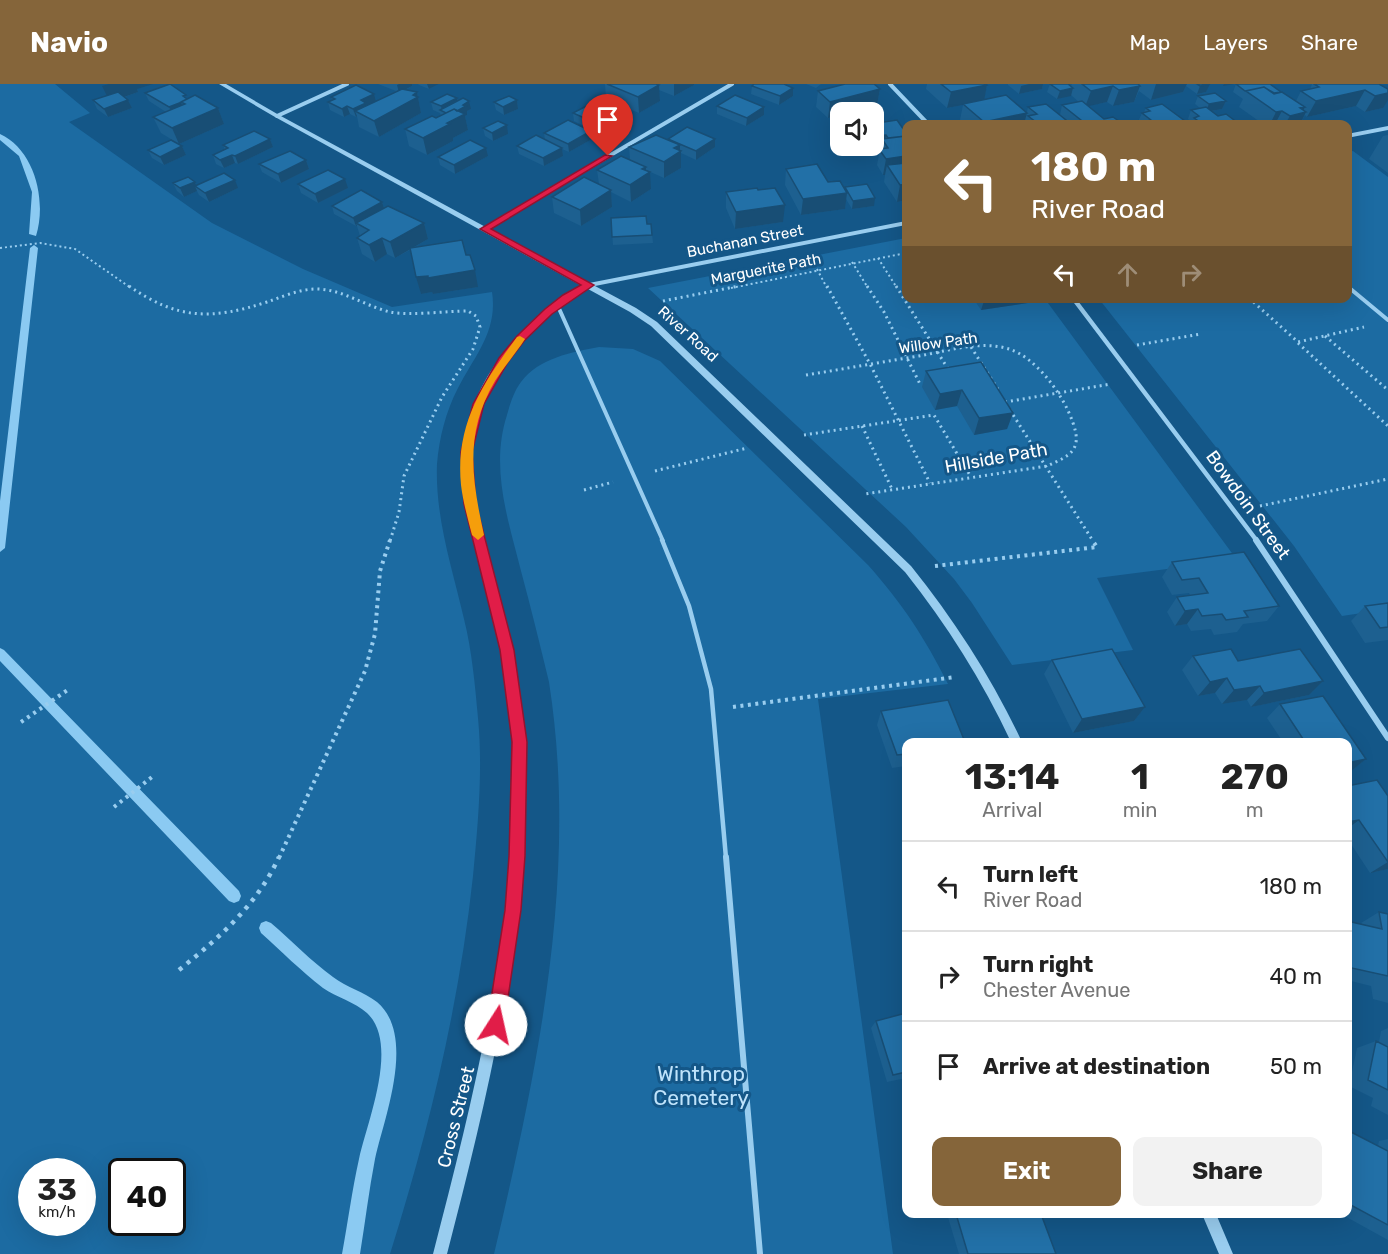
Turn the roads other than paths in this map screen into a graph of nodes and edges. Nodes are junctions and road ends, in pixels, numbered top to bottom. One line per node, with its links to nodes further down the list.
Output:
1 (222, 84): 5 (street, River Road)
2 (347, 84): 5 (street)
3 (732, 84): 10 (street)
4 (891, 84): 6 (street)
5 (277, 116): 10 (street, River Road)
6 (924, 120)
7 (1388, 128): 8 (street)
8 (1352, 135)
9 (902, 224): 11 (street, Buchanan Street)
10 (484, 229): 11 (street, River Road)
11 (589, 285): 14 (street, Cross Street); 16 (street, River Road)
12 (1352, 290): 15 (lane)
13 (1077, 303): 17 (street, Bowdoin Street)
14 (557, 304): 19 (street, Cross Street); 20 (lane)
15 (1388, 320)
16 (1014, 738)
17 (1388, 738)
18 (1211, 1218): 21 (street)
19 (440, 1254)
20 (760, 1254)
21 (1226, 1254)

